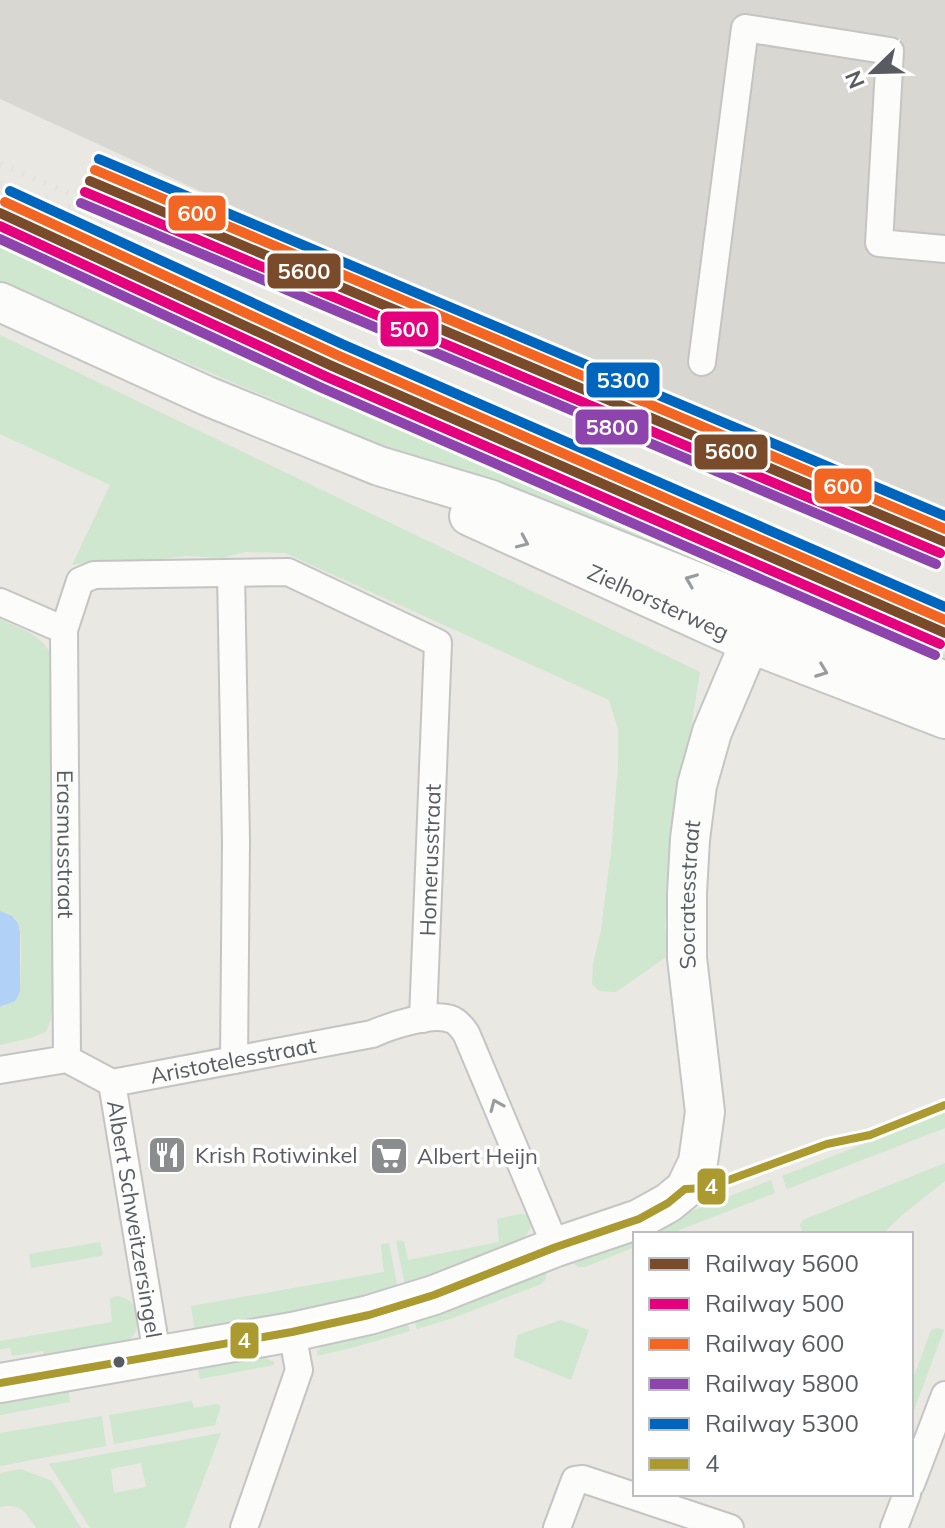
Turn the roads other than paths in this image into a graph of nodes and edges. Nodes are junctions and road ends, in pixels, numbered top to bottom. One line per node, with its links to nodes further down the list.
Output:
1 (945, 249): 3 (street)
2 (0, 302): 7 (street, Zielhorsterweg)
3 (702, 362)
4 (231, 573): 5 (street, Homerusstraat); 11 (street, Homerusstraat); 13 (street)
5 (80, 581): 8 (street, Erasmusstraat)
6 (0, 602): 8 (street)
7 (757, 626): 9 (street, Zielhorsterweg); 10 (street, Zielhorsterweg, one-way to 10); 16 (street, Socratesstraat)
8 (64, 630): 12 (street, Erasmusstraat)
9 (945, 681)
10 (945, 719)
11 (423, 1019): 13 (street, Aristotelesstraat); 17 (street, one-way to 11)
12 (67, 1059): 14 (street); 15 (street)
13 (234, 1060): 15 (street, Aristotelesstraat)
14 (0, 1070)
15 (112, 1083): 19 (street, Albert Schweitzersingel)
16 (685, 1189): 17 (street, Albert Schweitzersingel)
17 (556, 1247): 18 (street, Albert Schweitzersingel)
18 (292, 1332): 19 (street, Albert Schweitzersingel); 26 (street)
19 (157, 1355): 20 (street, Albert Schweitzersingel)
20 (0, 1383)
21 (945, 1395): 22 (street)
22 (913, 1479)
23 (633, 1496): 27 (street)
24 (634, 1496): 28 (street)
25 (906, 1496): 29 (street)
26 (244, 1528)
27 (557, 1528)
28 (730, 1528)
29 (894, 1528)

